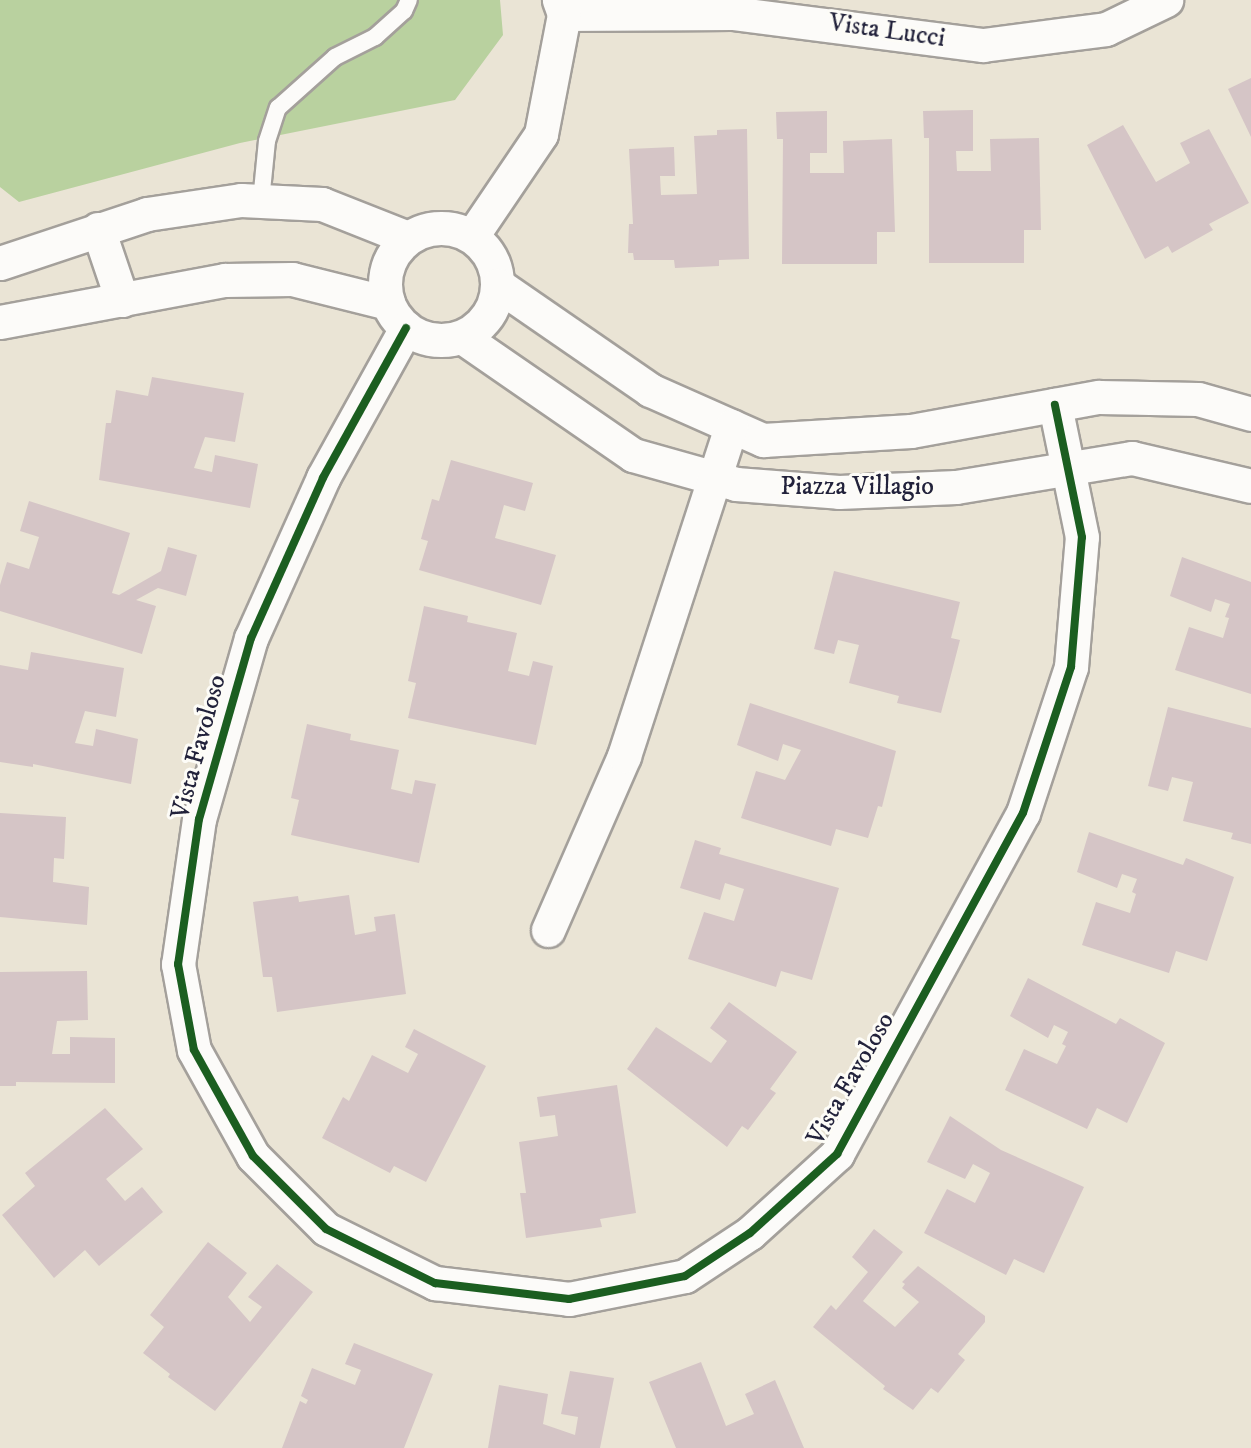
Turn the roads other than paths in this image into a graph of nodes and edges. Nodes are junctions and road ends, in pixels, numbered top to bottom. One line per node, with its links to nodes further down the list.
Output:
1 (410, 0): 4 (lane)
2 (1166, 0): 3 (street, Vista Lucci)
3 (562, 7): 6 (street)
4 (261, 201): 5 (street); 7 (street)
5 (98, 229): 8 (street); 10 (street)
6 (472, 236): 7 (street); 9 (street)
7 (408, 238): 11 (street)
8 (0, 263)
9 (498, 285): 13 (street); 16 (street, Piazza Villagio)
10 (122, 300): 11 (street); 12 (street)
11 (397, 316): 13 (street); 17 (street, Vista Favoloso)
12 (0, 322)
13 (462, 337): 18 (street, Piazza Villagio)
14 (1055, 405): 15 (street, Piazza Villagio); 16 (street, Piazza Villagio); 17 (street, Vista Favoloso)
15 (1251, 414)
16 (732, 426): 18 (street)
17 (1071, 468): 18 (street, Piazza Villagio); 19 (street, Piazza Villagio)
18 (715, 478): 20 (street)
19 (1251, 486)
20 (549, 930)

